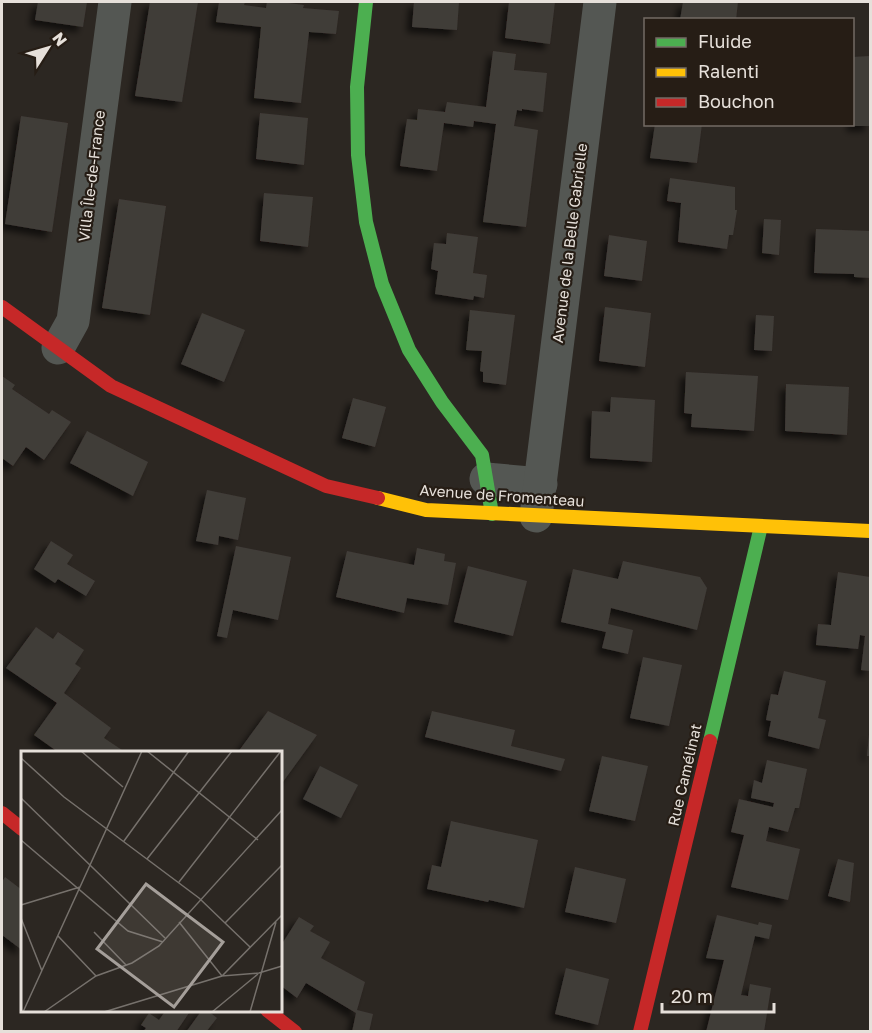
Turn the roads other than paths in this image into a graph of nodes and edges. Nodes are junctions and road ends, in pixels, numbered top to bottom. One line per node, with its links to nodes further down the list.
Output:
1 (115, 2): 5 (street, Villa Île-de-France)
2 (366, 2): 6 (street)
3 (600, 2): 7 (street, Avenue de la Belle Gabrielle)
4 (2, 307): 5 (street, Avenue de Fromenteau)
5 (58, 348): 8 (street, Avenue de Fromenteau)
6 (486, 479): 7 (street); 8 (street)
7 (541, 484): 9 (street, Avenue de la Belle Gabrielle)
8 (492, 514): 9 (street, Avenue de Fromenteau)
9 (536, 516): 10 (street, Avenue de Fromenteau)
10 (761, 526): 11 (street, Avenue de Fromenteau); 16 (street, Rue Camélinat)
11 (870, 531)
12 (2, 813): 13 (street)
13 (21, 828)
14 (268, 1012): 15 (street)
15 (295, 1032)
16 (640, 1032)

